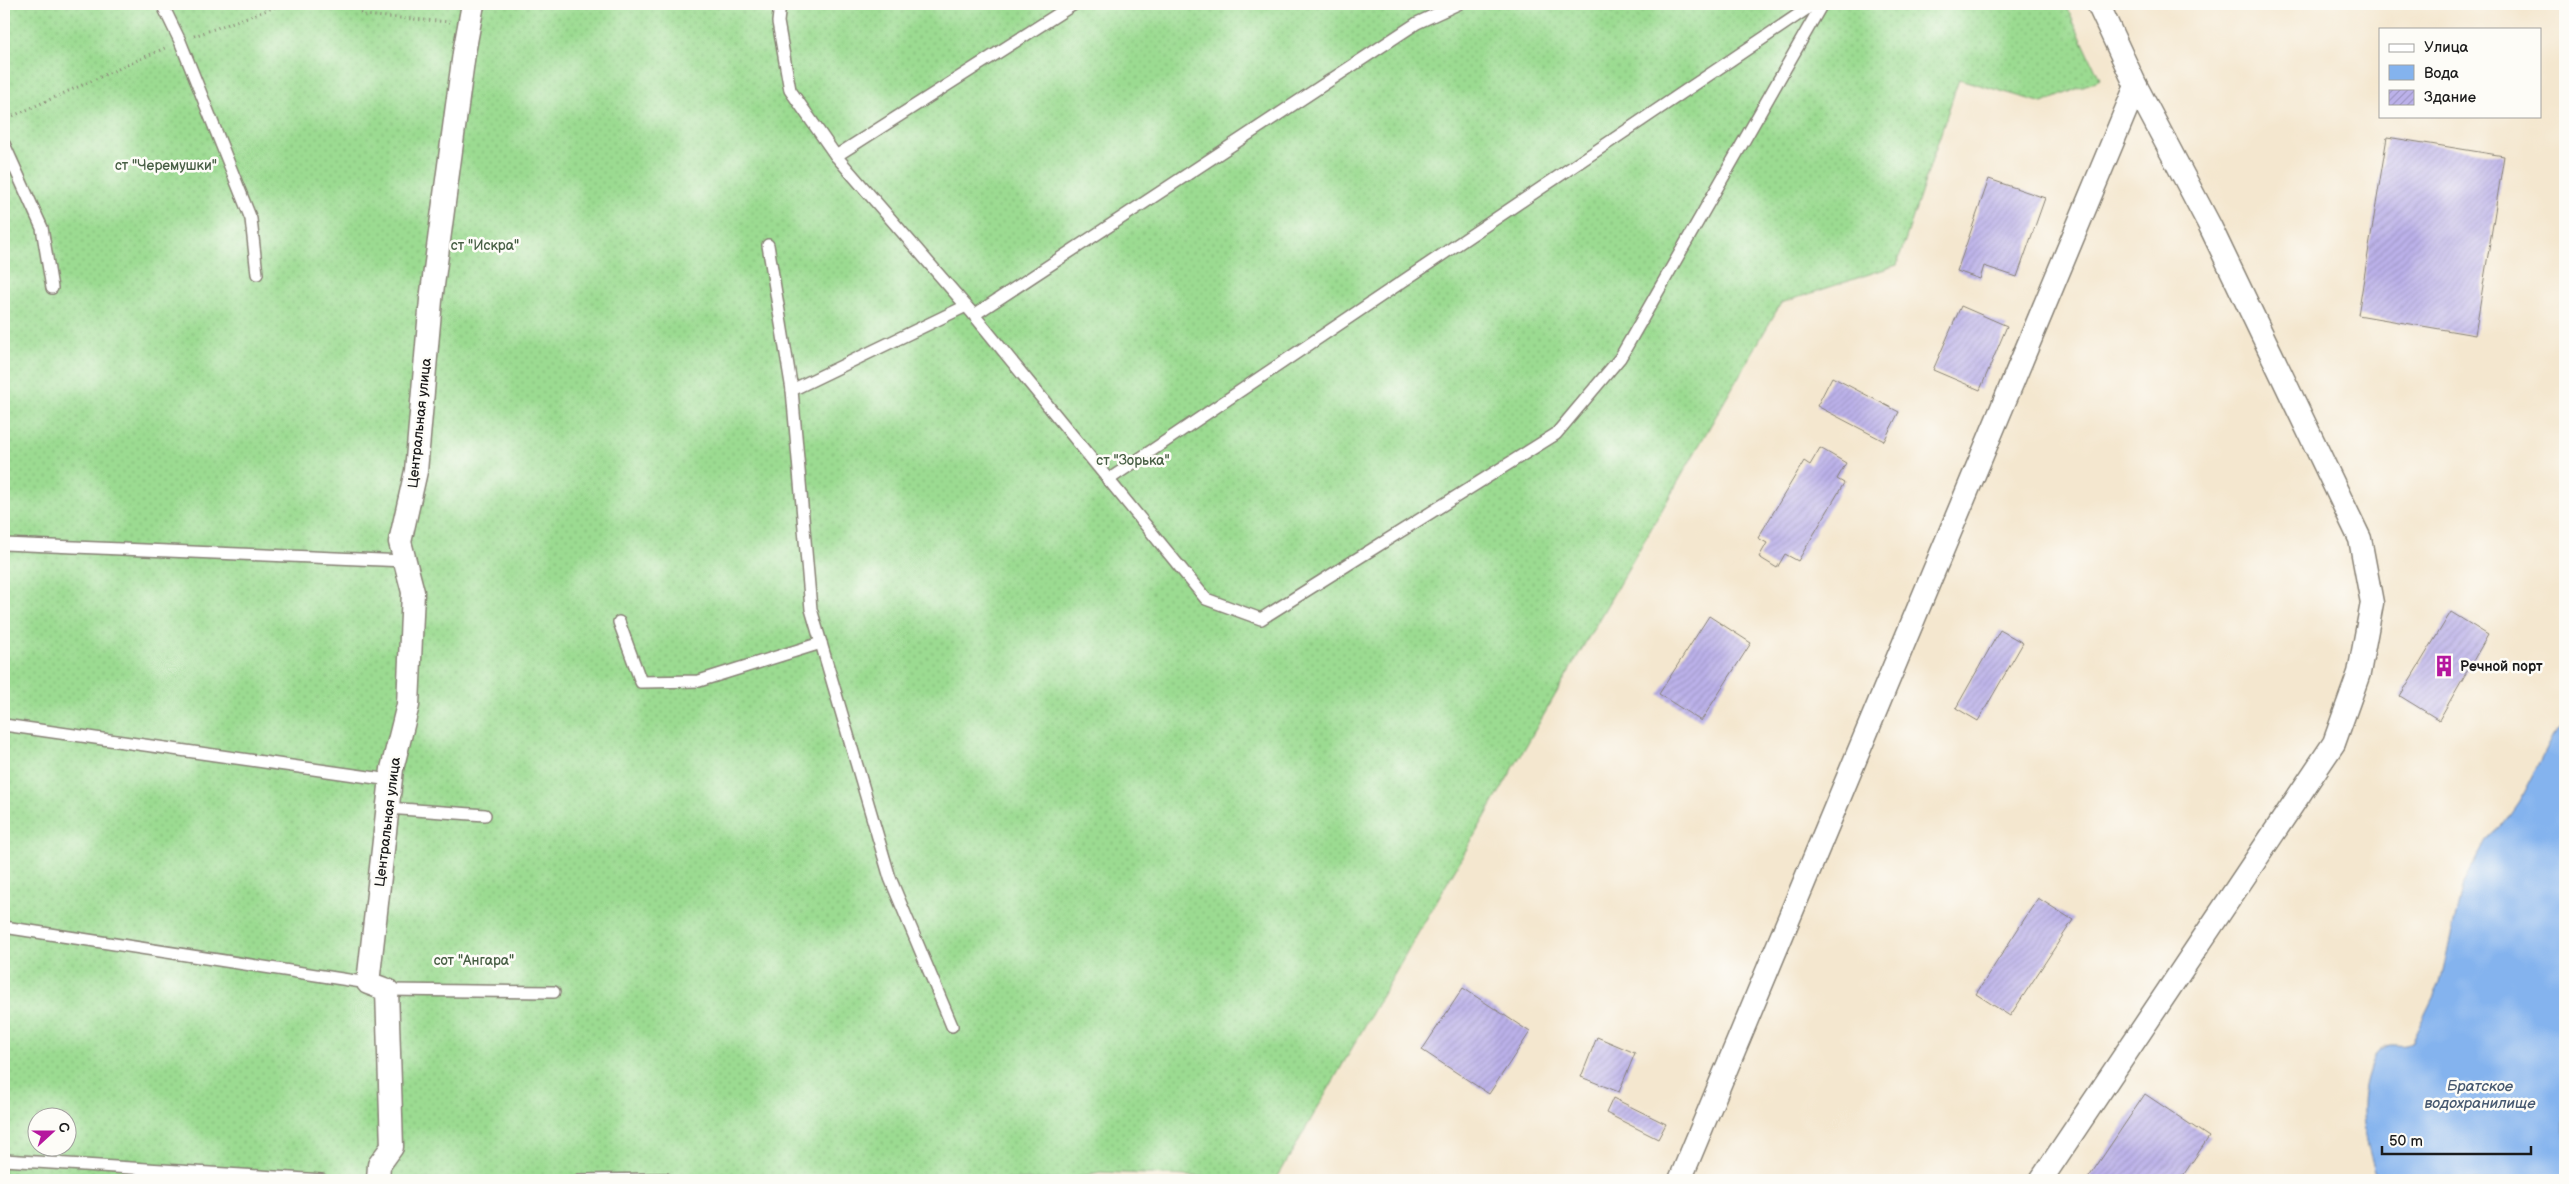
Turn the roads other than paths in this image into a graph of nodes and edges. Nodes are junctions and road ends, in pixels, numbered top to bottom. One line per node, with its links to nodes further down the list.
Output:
1 (162, 4): 13 (lane)
2 (780, 4): 11 (lane)
3 (1074, 4): 11 (lane)
4 (1458, 4): 16 (lane)
5 (1814, 4): 18 (lane)
6 (1822, 4): 18 (lane)
7 (2098, 4): 9 (street)
8 (471, 14): 20 (street, Центральная улица)
9 (2136, 86): 36 (street); 37 (street)
10 (4, 144): 14 (lane)
11 (836, 156): 15 (lane)
12 (768, 245): 17 (lane)
13 (257, 274)
14 (52, 288)
15 (966, 306): 16 (lane); 17 (lane)
16 (974, 316): 18 (lane)
17 (792, 390): 22 (lane)
18 (1108, 480)
19 (4, 544): 20 (lane)
20 (405, 561): 24 (street, Центральная улица)
21 (619, 622): 22 (lane)
22 (821, 643): 30 (lane)
23 (4, 725): 24 (lane)
24 (390, 780): 25 (street, Центральная улица)
25 (388, 808): 26 (lane); 28 (street, Центральная улица)
26 (485, 816)
27 (4, 926): 28 (lane)
28 (377, 987): 29 (lane); 34 (street, Центральная улица)
29 (554, 992)
30 (952, 1026)
31 (4, 1160): 33 (lane)
32 (666, 1179): 35 (lane)
33 (322, 1180)
34 (378, 1180)
35 (579, 1180)
36 (1680, 1180)
37 (2041, 1180)

